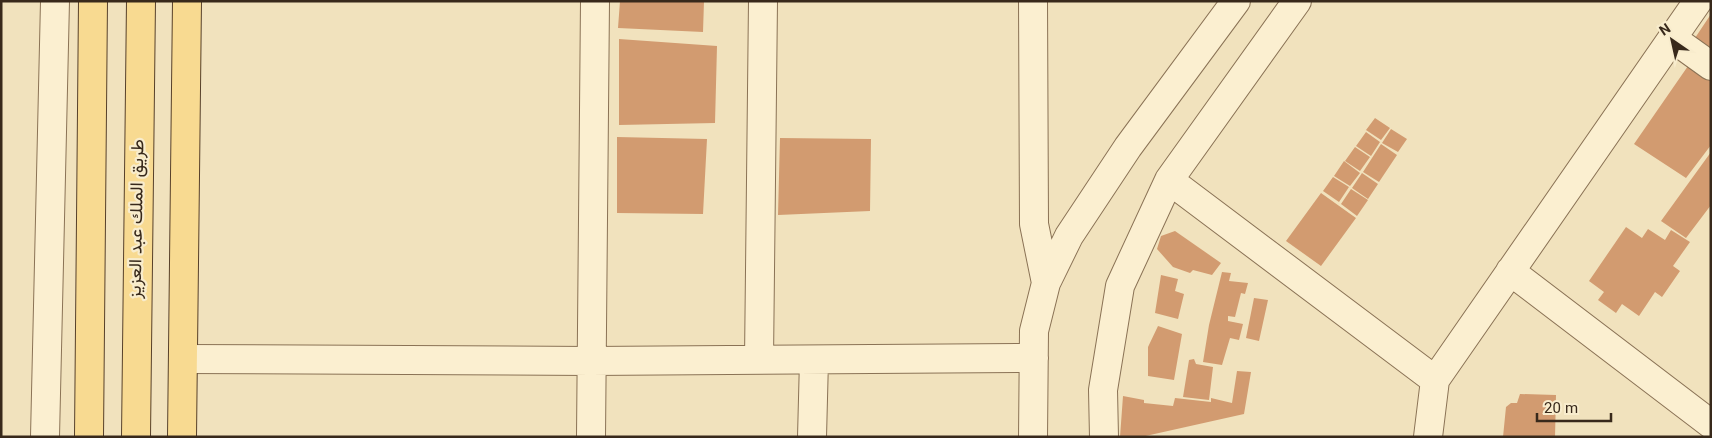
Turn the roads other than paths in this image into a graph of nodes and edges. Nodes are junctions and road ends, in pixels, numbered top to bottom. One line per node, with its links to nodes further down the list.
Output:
1 (55, 1): 23 (street)
2 (93, 1): 24 (main road)
3 (141, 1): 25 (main road, طريق الملك عبد العزيز)
4 (187, 1): 17 (main road)
5 (595, 1): 20 (street)
6 (763, 1): 18 (street)
7 (1033, 1): 15 (street)
8 (1236, 1): 15 (street)
9 (1297, 1): 13 (street)
10 (1698, 1): 11 (street)
11 (1672, 38): 12 (street); 14 (street)
12 (1711, 66)
13 (1168, 180): 21 (street); 30 (street)
14 (1510, 271): 21 (street); 22 (street)
15 (1046, 283): 16 (street)
16 (1034, 358): 19 (street); 29 (street)
17 (183, 359): 20 (street); 26 (main road)
18 (759, 360): 19 (street); 20 (street)
19 (814, 360): 28 (street)
20 (592, 361): 27 (street)
21 (1435, 380): 31 (street)
22 (1711, 424)
23 (45, 437)
24 (89, 437)
25 (136, 437)
26 (182, 437)
27 (591, 437)
28 (812, 437)
29 (1033, 437)
30 (1104, 437)
31 (1428, 437)

